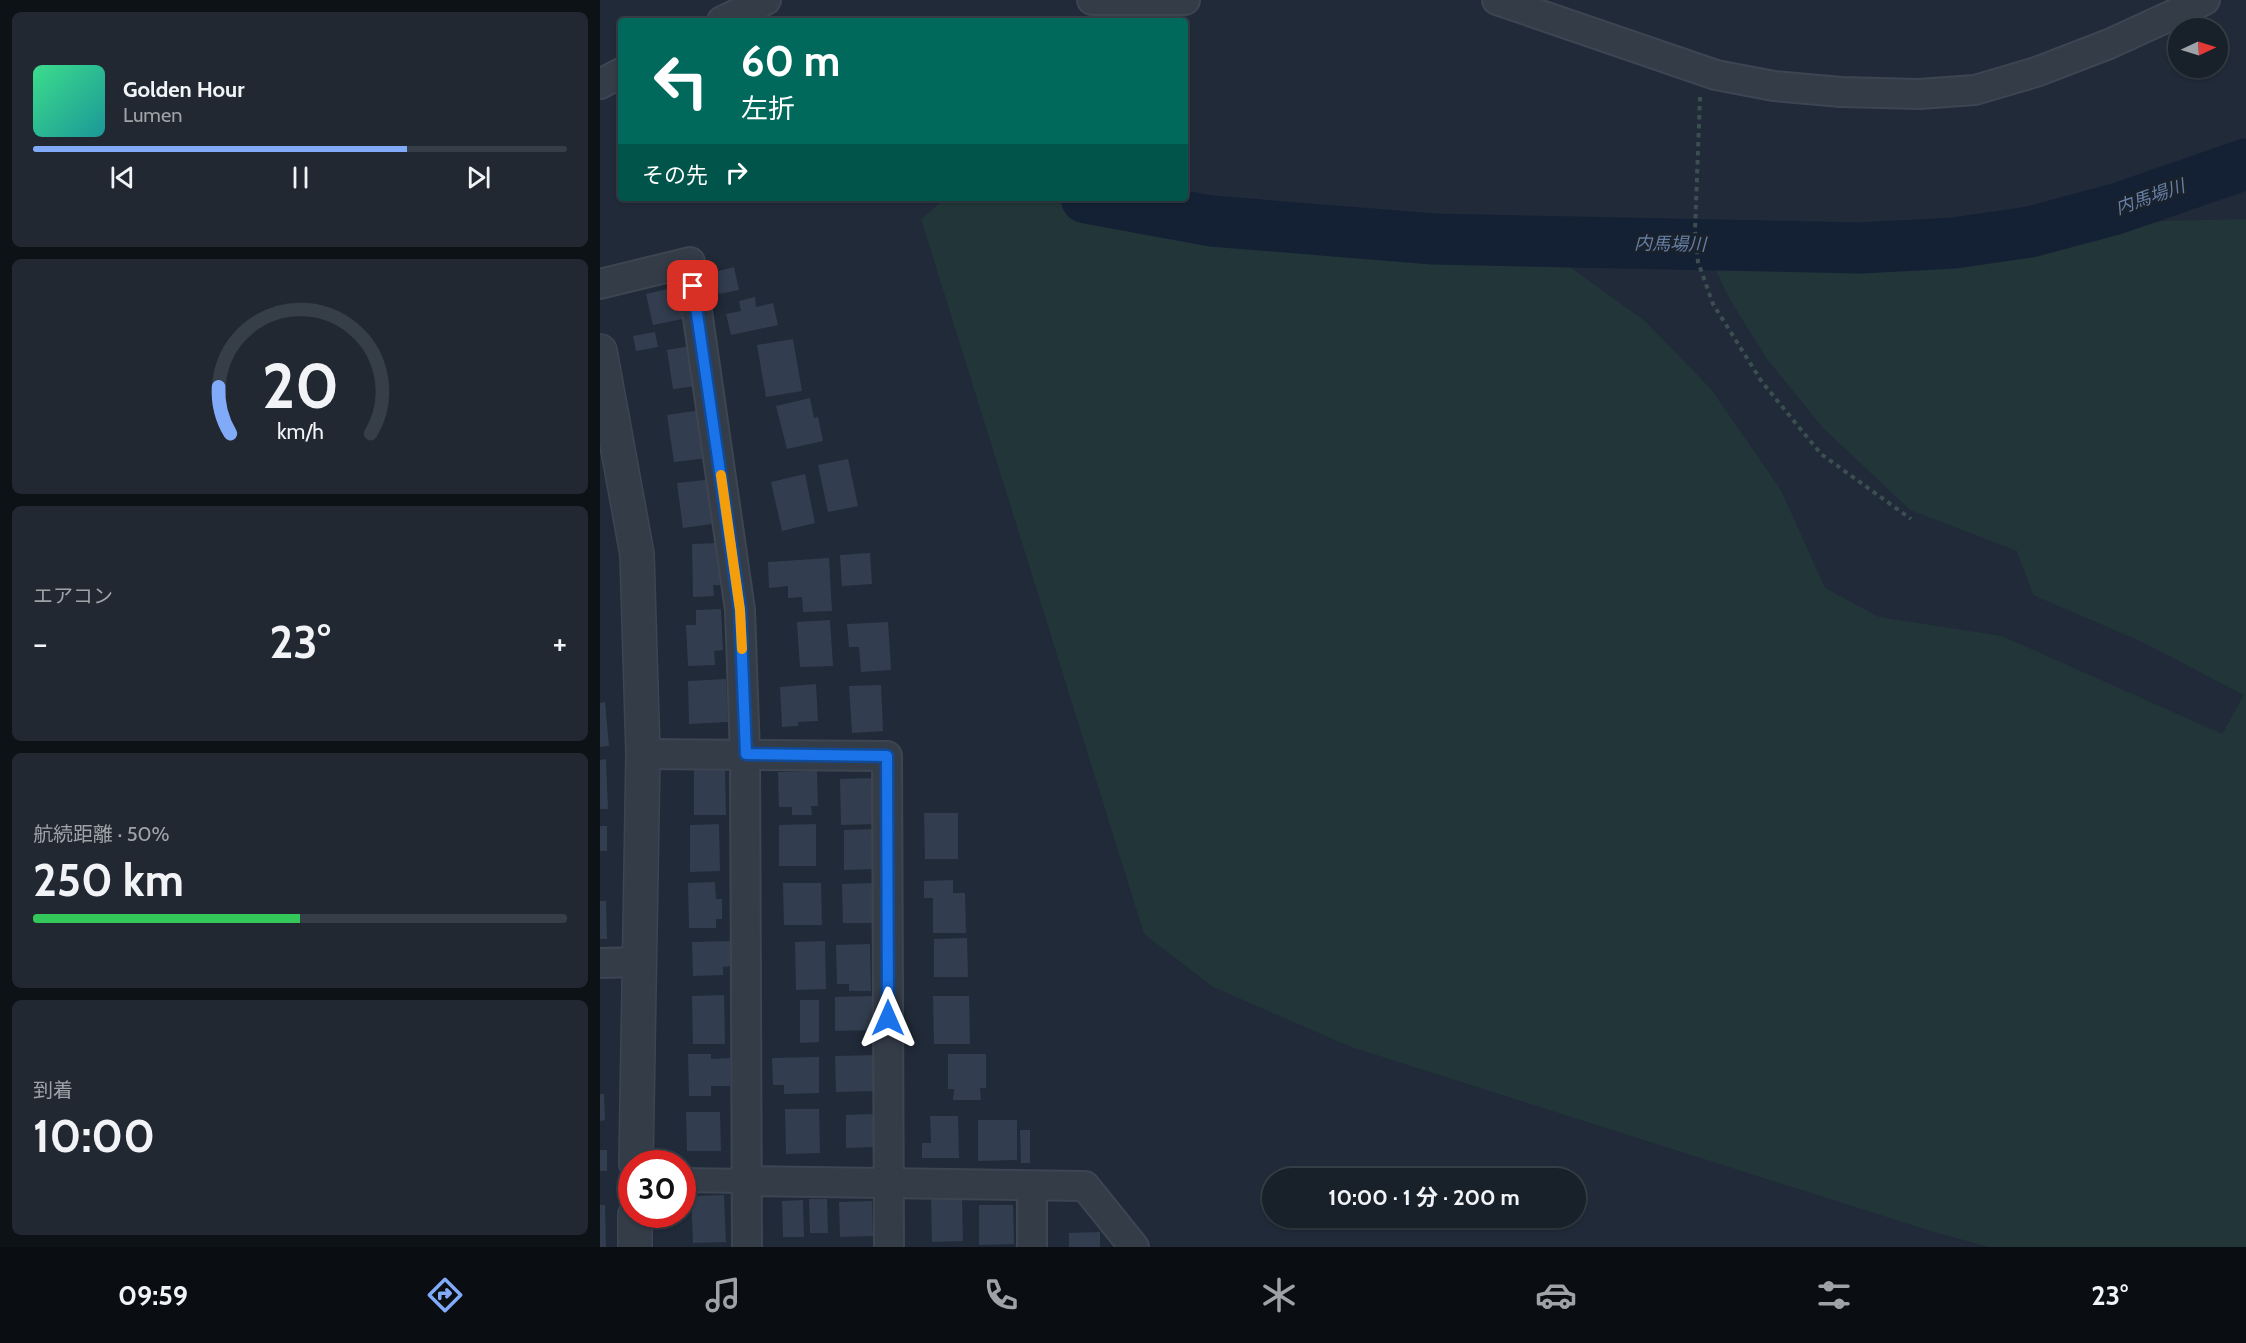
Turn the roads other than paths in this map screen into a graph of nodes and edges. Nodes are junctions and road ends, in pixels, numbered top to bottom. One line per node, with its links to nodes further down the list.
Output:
1 (766, 0): 6 (street)
2 (1092, 0): 3 (street)
3 (1185, 0)
4 (1497, 0): 5 (street)
5 (2205, 0)
6 (729, 17)
7 (618, 75): 8 (street)
8 (600, 84)
9 (600, 284): 12 (street)
10 (600, 351): 11 (street)
11 (643, 754): 12 (street); 13 (street)
12 (746, 754): 17 (street); 18 (street)
13 (639, 962): 14 (street); 15 (street)
14 (600, 963)
15 (636, 1150)
16 (696, 1180): 17 (street)
17 (748, 1181): 18 (street); 22 (street)
18 (889, 1184): 19 (street); 23 (street)
19 (1032, 1187): 24 (street); 25 (street)
20 (635, 1228): 21 (street)
21 (635, 1247)
22 (747, 1247)
23 (889, 1247)
24 (1032, 1247)
25 (1134, 1247)

